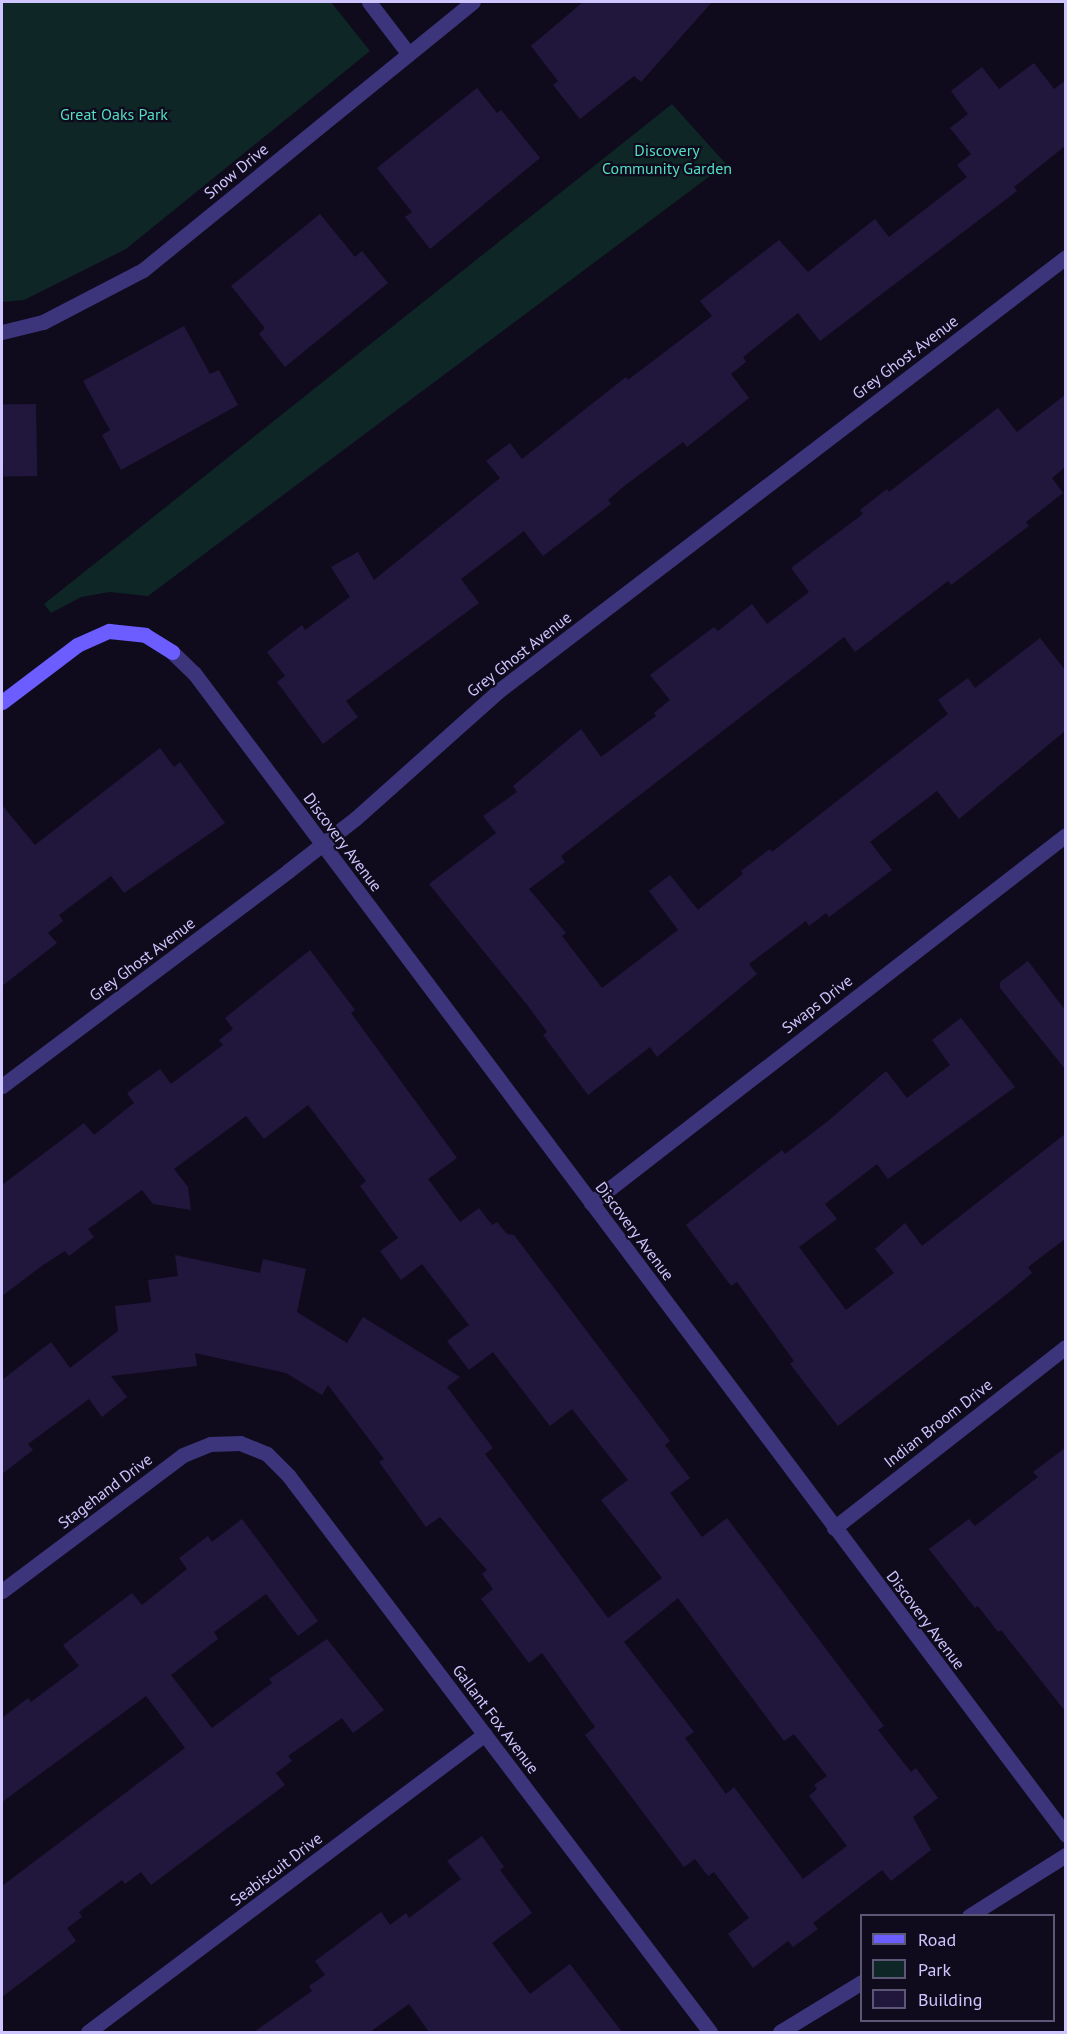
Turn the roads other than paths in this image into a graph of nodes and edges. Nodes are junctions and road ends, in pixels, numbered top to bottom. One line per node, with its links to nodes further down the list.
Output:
1 (369, 2): 3 (street)
2 (473, 2): 3 (street, Snow Drive)
3 (408, 53): 5 (street, Snow Drive)
4 (1065, 257): 8 (street, Grey Ghost Avenue)
5 (2, 332)
6 (2, 702): 8 (street, Discovery Avenue)
7 (1065, 835): 10 (street, Swaps Drive)
8 (322, 844): 9 (street, Grey Ghost Avenue); 10 (street, Discovery Avenue)
9 (2, 1086)
10 (591, 1203): 13 (street, Discovery Avenue)
11 (1065, 1347): 13 (street, Indian Broom Drive)
12 (240, 1443): 14 (street, Stagehand Drive); 15 (street, Gallant Fox Avenue)
13 (834, 1528): 16 (street, Discovery Avenue)
14 (2, 1591)
15 (485, 1734): 20 (street, Seabiscuit Drive); 21 (street, Gallant Fox Avenue)
16 (1065, 1835)
17 (1065, 1855): 18 (street)
18 (972, 1914)
19 (860, 1983): 22 (street)
20 (88, 2032)
21 (710, 2032)
22 (780, 2032)

